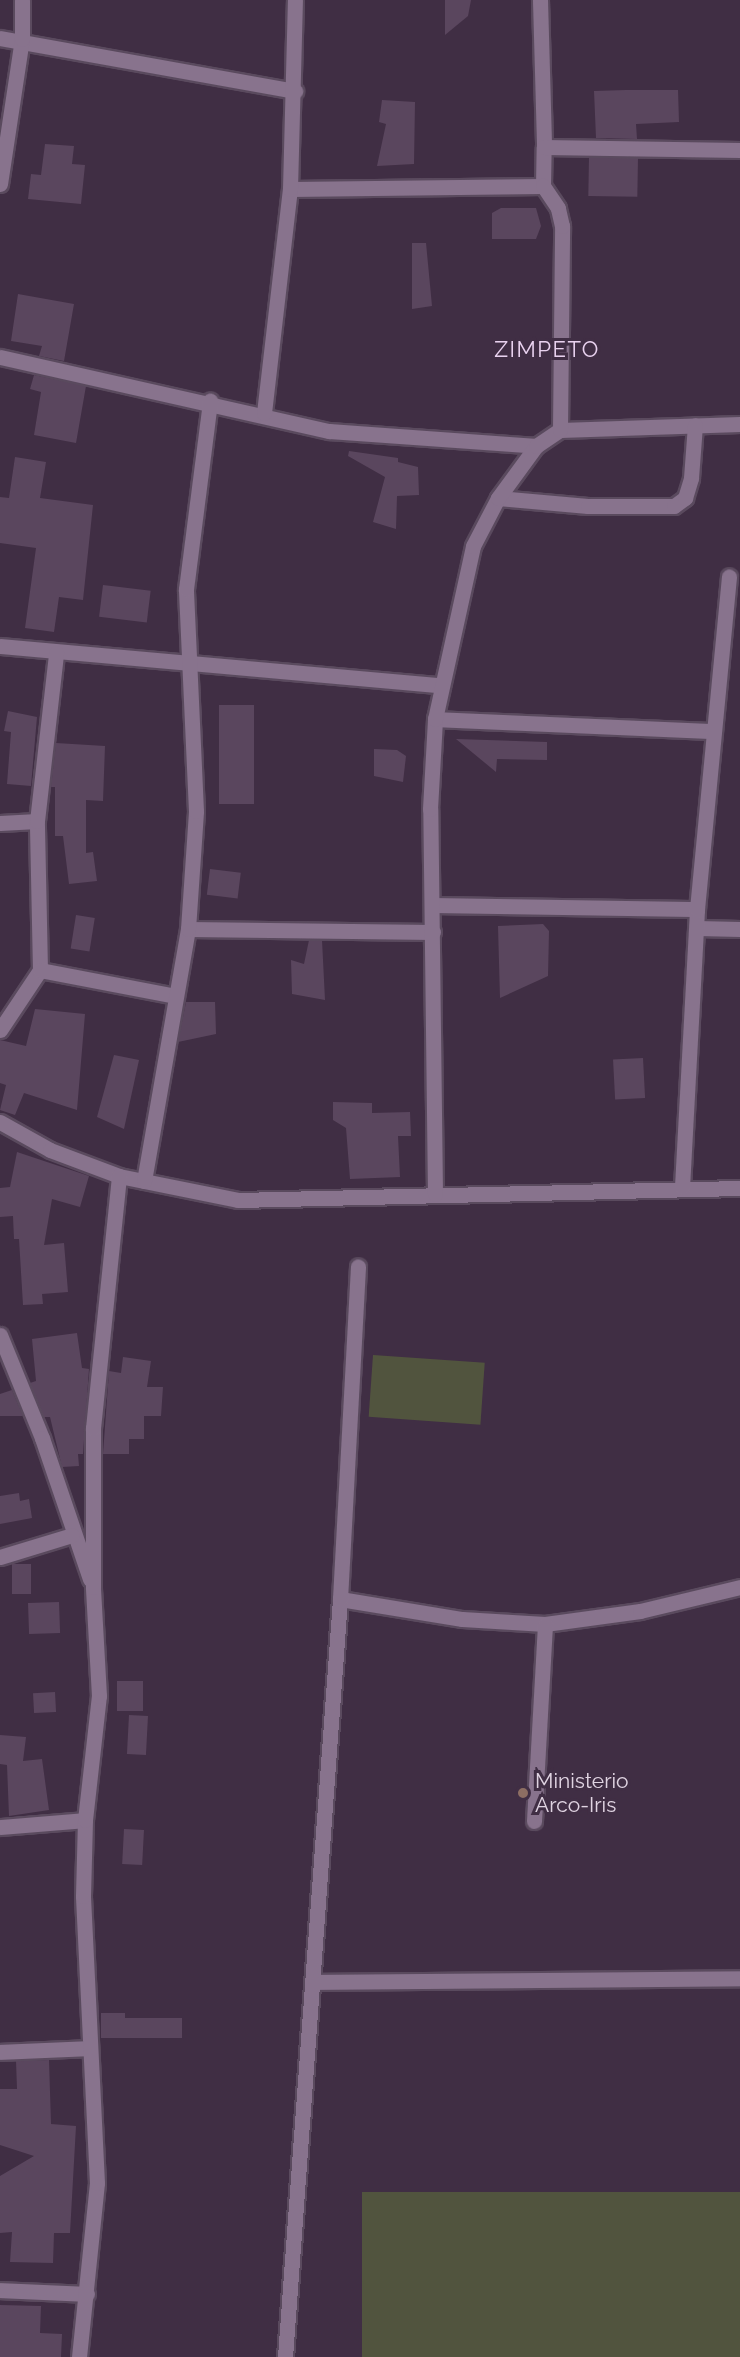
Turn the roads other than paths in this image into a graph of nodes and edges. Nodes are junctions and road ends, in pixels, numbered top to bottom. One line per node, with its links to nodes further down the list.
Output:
1 (22, 0): 5 (street)
2 (295, 0): 6 (street)
3 (540, 0): 7 (street)
4 (0, 38): 5 (street)
5 (22, 39): 6 (street); 9 (street)
6 (295, 91): 11 (street)
7 (544, 147): 8 (street); 10 (street)
8 (740, 150)
9 (0, 184)
10 (543, 186): 11 (street); 17 (street)
11 (290, 189): 14 (street)
12 (0, 357): 13 (street)
13 (210, 400): 14 (street); 23 (street)
14 (264, 413): 18 (street)
15 (740, 424): 16 (street)
16 (695, 425): 17 (street); 19 (street)
17 (560, 430): 18 (street)
18 (536, 446): 19 (street)
19 (498, 498): 24 (street)
20 (729, 577): 26 (street)
21 (0, 646): 22 (street)
22 (56, 652): 23 (street); 27 (street)
23 (190, 664): 24 (street); 31 (street)
24 (440, 686): 25 (street)
25 (435, 719): 26 (street); 29 (street)
26 (714, 731): 30 (street)
27 (37, 821): 28 (street); 35 (street)
28 (0, 824)
29 (432, 905): 30 (street); 34 (street)
30 (697, 909): 32 (street)
31 (188, 928): 34 (street); 36 (street)
32 (697, 928): 33 (street); 41 (street)
33 (740, 929)
34 (433, 932): 43 (street)
35 (40, 970): 36 (street); 37 (street)
36 (176, 996): 40 (street)
37 (0, 1030)
38 (0, 1122): 39 (street)
39 (119, 1176): 40 (street); 48 (street)
40 (144, 1181): 43 (street)
41 (682, 1187): 42 (street); 43 (street)
42 (740, 1188)
43 (435, 1194)
44 (358, 1266): 50 (street)
45 (0, 1335): 46 (street)
46 (72, 1535): 47 (street); 48 (street)
47 (0, 1557)
48 (93, 1587): 52 (street)
49 (740, 1587): 51 (street)
50 (340, 1599): 51 (street); 56 (street)
51 (546, 1624): 53 (street)
52 (85, 1820): 54 (street); 57 (street)
53 (534, 1821)
54 (0, 1827)
55 (740, 1978): 56 (street)
56 (313, 1982): 62 (street)
57 (90, 2048): 58 (street); 60 (street)
58 (0, 2052)
59 (0, 2290): 60 (street)
60 (87, 2294): 61 (street)
61 (79, 2357)
62 (285, 2357)

